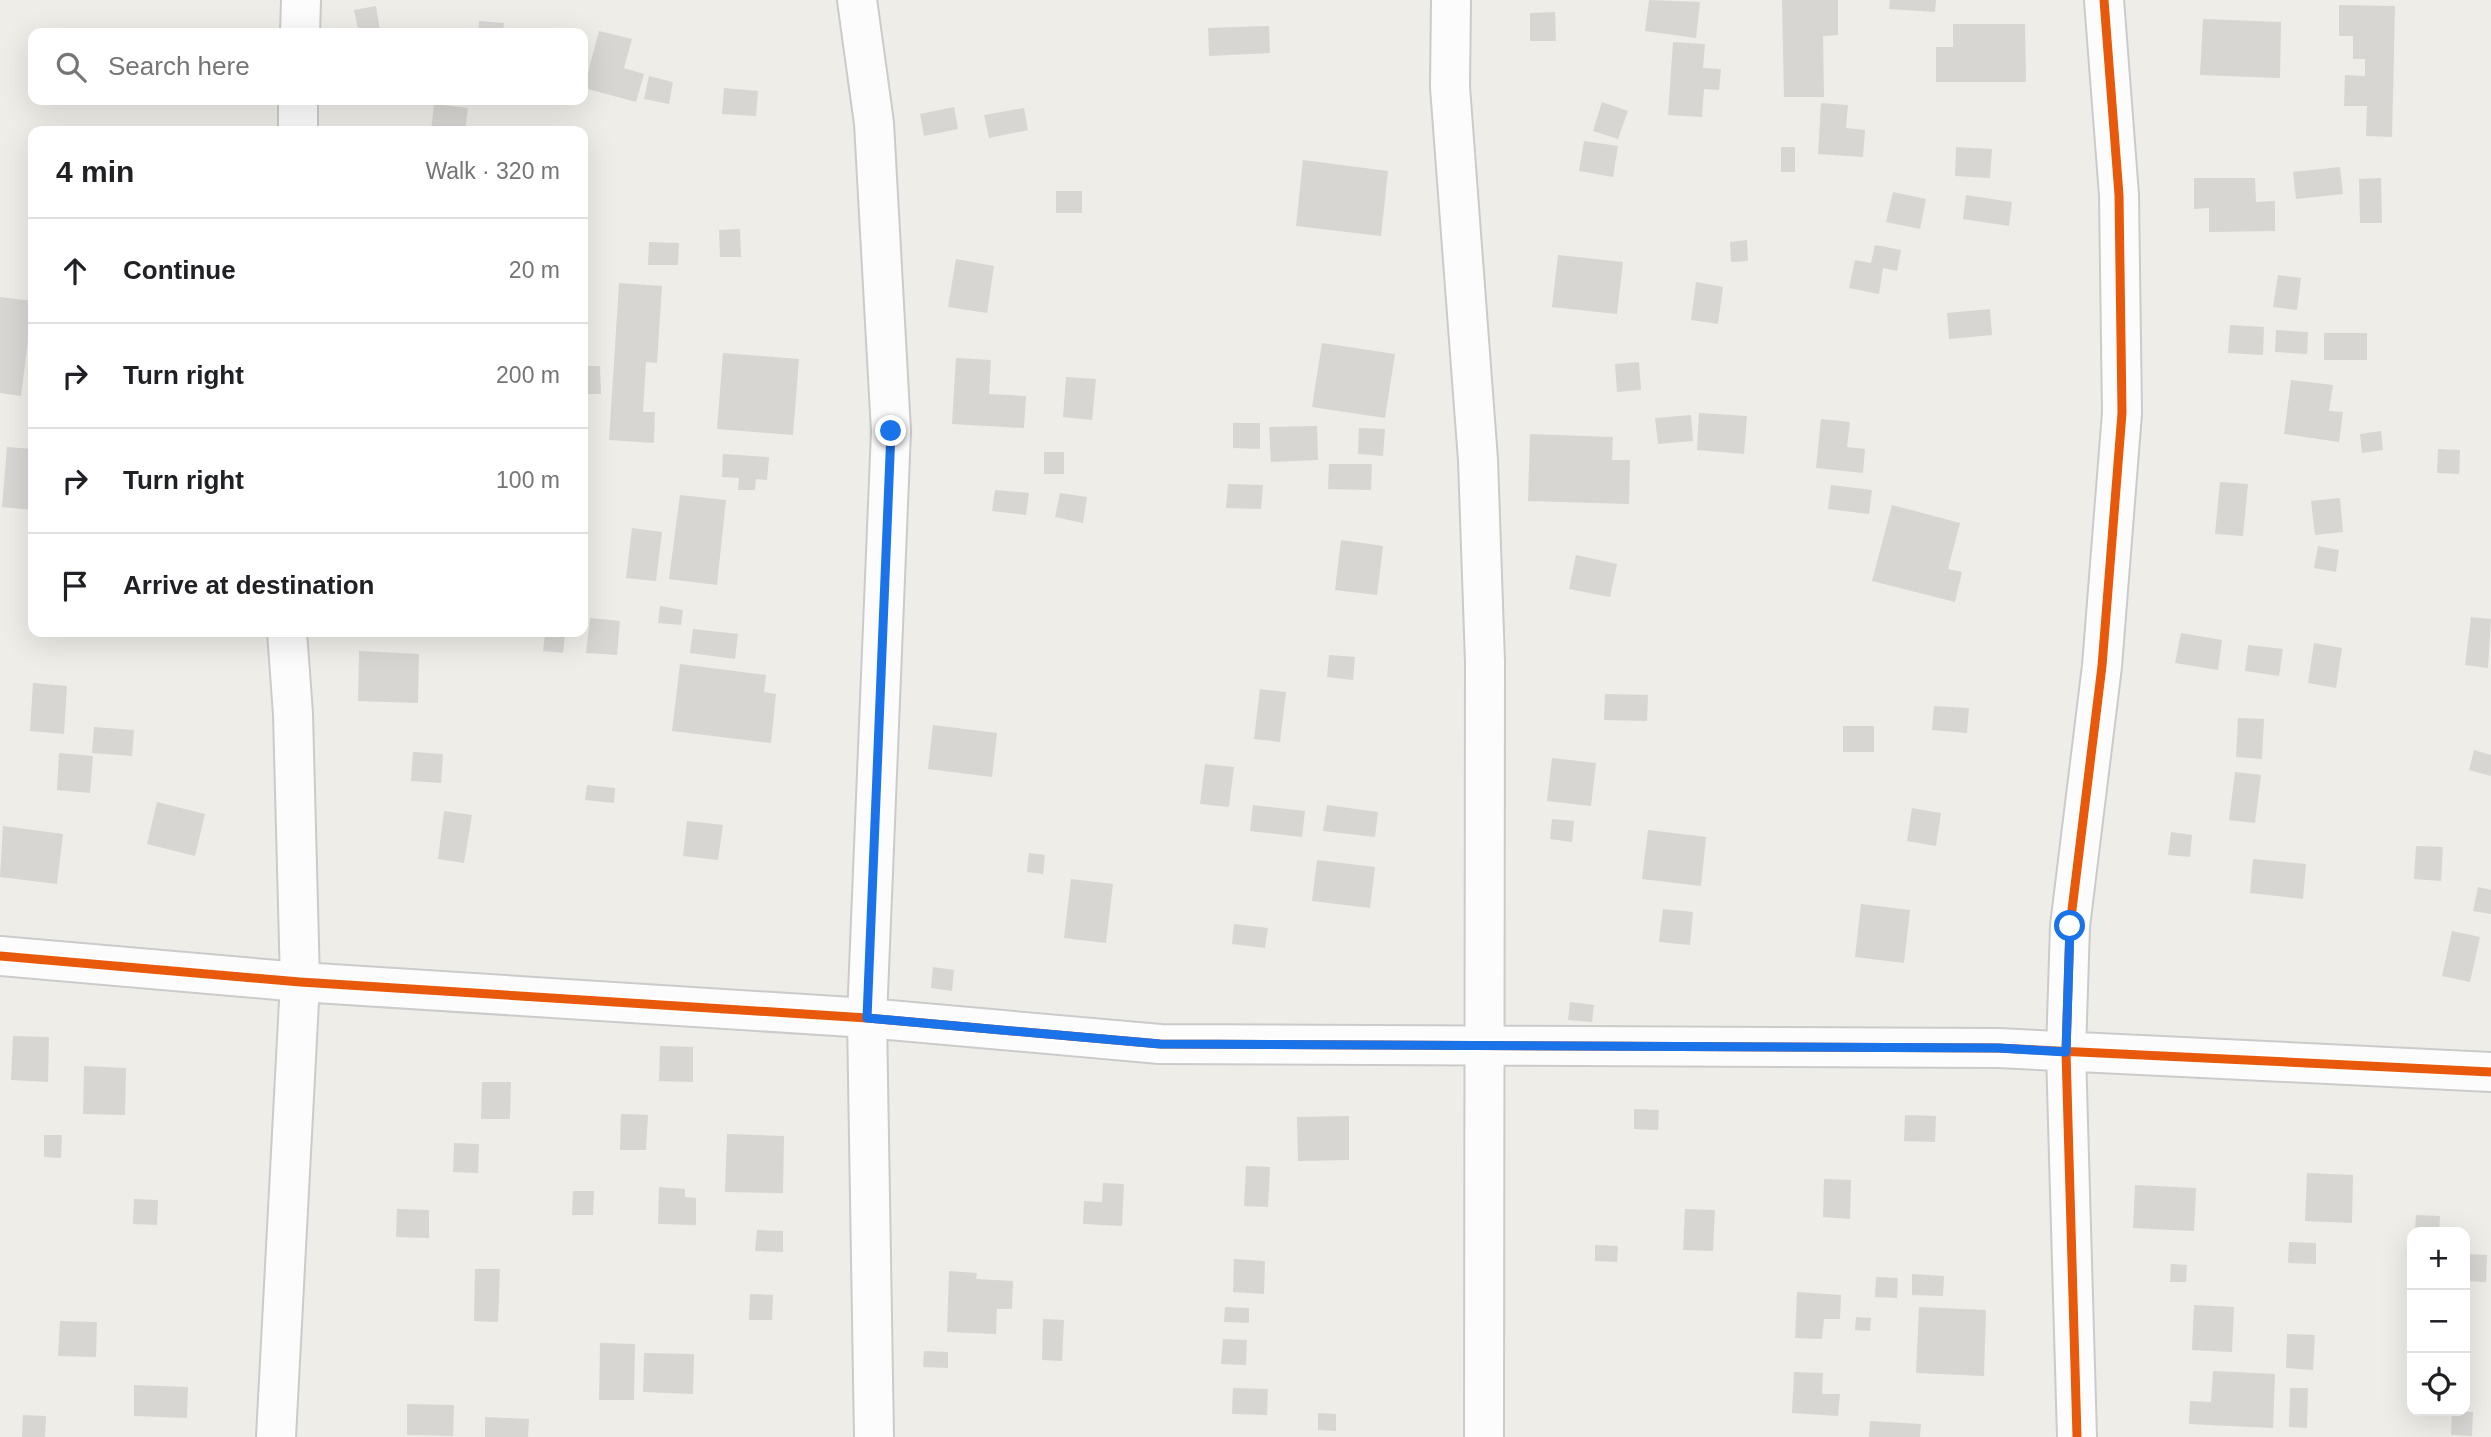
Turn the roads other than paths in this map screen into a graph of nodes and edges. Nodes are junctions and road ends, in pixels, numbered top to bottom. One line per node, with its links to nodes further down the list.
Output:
1 (302, 0): 5 (street)
2 (857, 0): 11 (street)
3 (1451, 0): 12 (street)
4 (2104, 0): 13 (street)
5 (300, 28)
6 (299, 105): 7 (street)
7 (298, 126)
8 (286, 637): 10 (street)
9 (0, 956): 10 (street)
10 (300, 982): 11 (street); 15 (street)
11 (867, 1018): 12 (street); 16 (street)
12 (1484, 1046): 13 (street); 17 (street)
13 (2066, 1052): 14 (street); 18 (street)
14 (2491, 1072)
15 (276, 1437)
16 (874, 1437)
17 (1485, 1437)
18 (2077, 1437)

